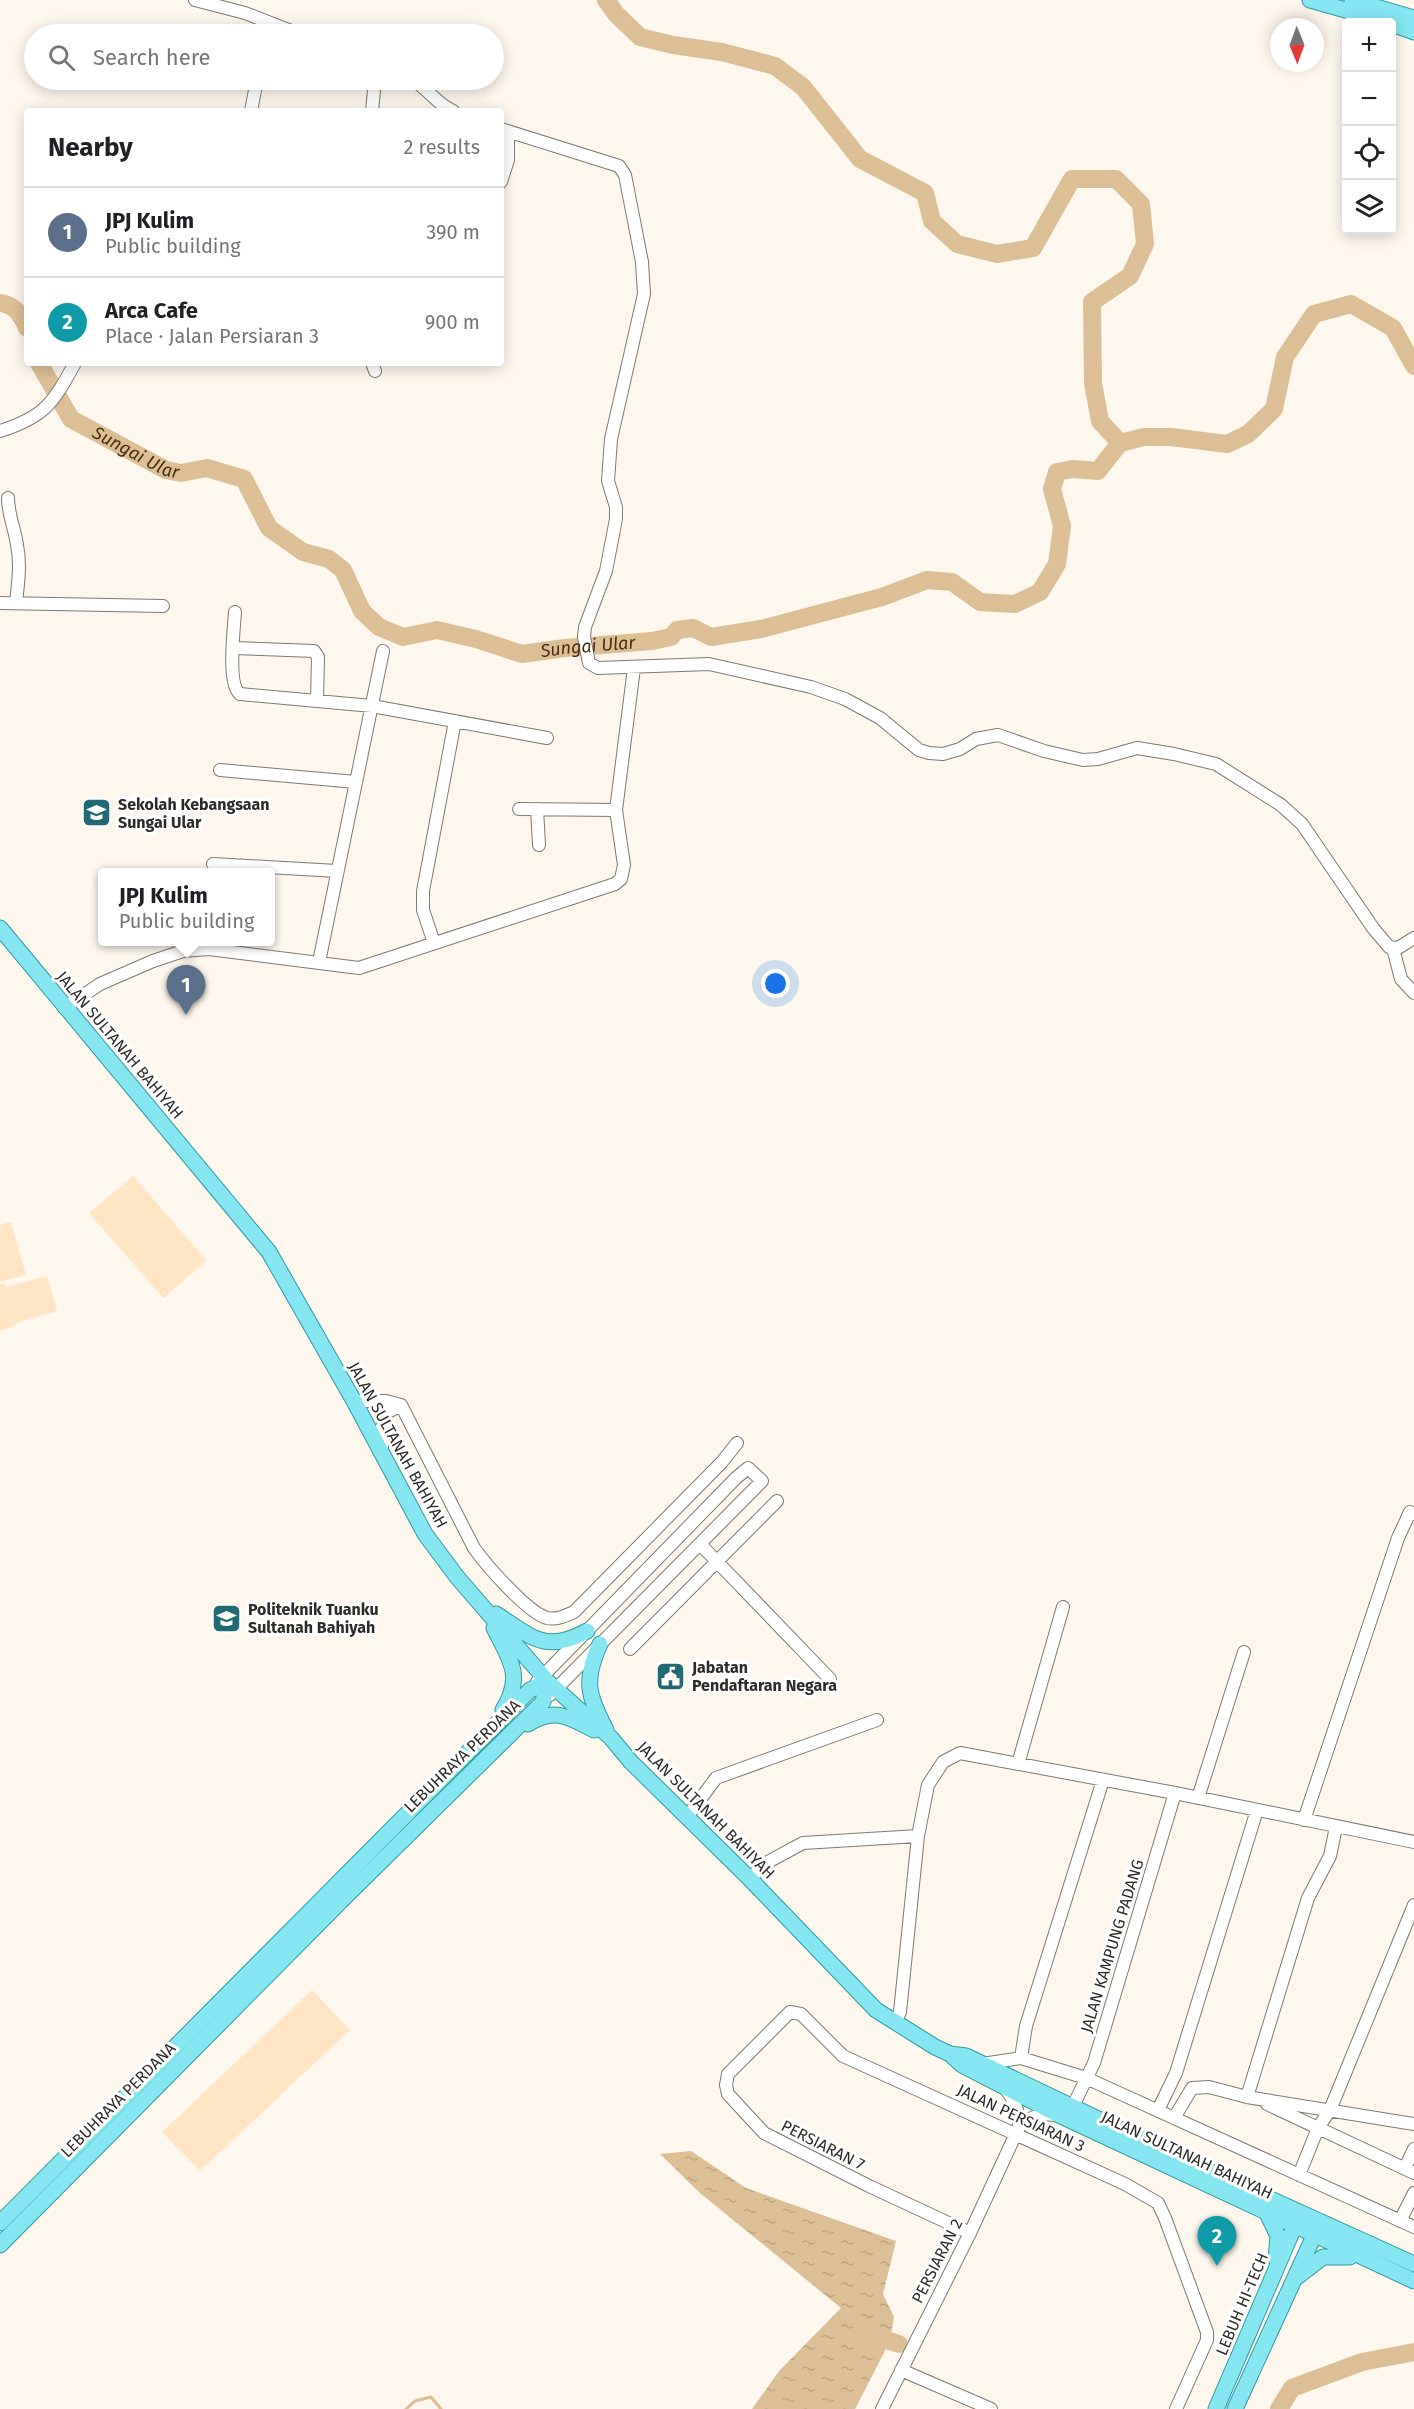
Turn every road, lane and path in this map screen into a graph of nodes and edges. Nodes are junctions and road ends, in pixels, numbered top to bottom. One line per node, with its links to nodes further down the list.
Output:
1 (195, 0): 6 (street)
2 (1310, 0): 4 (main road)
3 (1352, 0): 5 (main road)
4 (1373, 18)
5 (1414, 18)
6 (266, 24)
7 (1396, 25): 8 (main road)
8 (1414, 32)
9 (255, 90): 12 (street)
10 (374, 90): 13 (street)
11 (427, 90): 14 (street)
12 (251, 108)
13 (372, 108)
14 (448, 108)
15 (505, 130): 16 (street); 26 (street)
16 (504, 173)
17 (73, 366): 18 (street)
18 (0, 431)
19 (8, 498): 21 (street)
20 (0, 603): 21 (street)
21 (16, 603): 22 (street)
22 (164, 606)
23 (235, 612): 24 (street)
24 (233, 648): 27 (street); 27 (street)
25 (382, 651): 28 (street)
26 (634, 668): 35 (street); 42 (street)
27 (317, 701): 28 (street)
28 (372, 706): 29 (street); 32 (street)
29 (455, 721): 30 (street); 41 (street)
30 (548, 738)
31 (220, 770): 32 (street)
32 (356, 782): 38 (street)
33 (519, 809): 34 (street)
34 (537, 809): 35 (street); 36 (street)
35 (616, 810): 41 (street)
36 (539, 845)
37 (213, 864): 38 (street)
38 (337, 871): 43 (street)
39 (0, 928): 45 (main road, JALAN SULTANAH BAHIYAH)
40 (1414, 938): 42 (street)
41 (434, 944): 43 (street)
42 (1393, 948): 44 (street)
43 (319, 962): 45 (street)
44 (1414, 993)
45 (64, 1008): 46 (main road, JALAN SULTANAH BAHIYAH)
46 (354, 1401): 47 (street); 49 (main road, JALAN SULTANAH BAHIYAH)
47 (401, 1405): 49 (street); 50 (street)
48 (737, 1443): 50 (street)
49 (382, 1453): 56 (main road, JALAN SULTANAH BAHIYAH)
50 (722, 1462): 51 (street)
51 (736, 1478): 54 (street); 58 (street)
52 (777, 1501): 55 (street)
53 (1414, 1514): 74 (street)
54 (700, 1544): 55 (street); 59 (street)
55 (716, 1561): 60 (street); 62 (street)
56 (483, 1606): 58 (main road); 63 (main road, JALAN SULTANAH BAHIYAH); 66 (main road)
57 (1063, 1607): 67 (street)
58 (587, 1631): 63 (street)
59 (600, 1644): 63 (street); 65 (main road)
60 (630, 1649)
61 (1244, 1652): 71 (street)
62 (830, 1679)
63 (549, 1682): 65 (main road, JALAN SULTANAH BAHIYAH); 66 (main road, LEBUHRAYA PERDANA); 66 (main road, LEBUHRAYA PERDANA)
64 (877, 1720): 73 (street)
65 (611, 1738): 66 (main road); 73 (main road, JALAN SULTANAH BAHIYAH)
66 (489, 1743): 68 (main road, LEBUHRAYA PERDANA); 78 (main road, LEBUHRAYA PERDANA)
67 (1018, 1764): 69 (street); 76 (street)
68 (477, 1766): 78 (main road); 80 (main road, LEBUHRAYA PERDANA)
69 (1103, 1780): 70 (street); 85 (street)
70 (1175, 1793): 71 (street); 87 (street, JALAN KAMPUNG PADANG)
71 (1198, 1798): 72 (street)
72 (1257, 1810): 74 (street); 91 (street)
73 (687, 1817): 79 (main road, JALAN SULTANAH BAHIYAH)
74 (1304, 1820): 75 (street)
75 (1336, 1827): 77 (street); 89 (street)
76 (918, 1836): 79 (street); 82 (street)
77 (1414, 1842)
78 (374, 1845): 80 (main road); 105 (main road, LEBUHRAYA PERDANA)
79 (750, 1879): 82 (main road, JALAN SULTANAH BAHIYAH)
80 (346, 1896): 109 (main road, LEBUHRAYA PERDANA)
81 (1414, 1905): 92 (street)
82 (895, 2023): 84 (main road, JALAN SULTANAH BAHIYAH)
83 (756, 2045): 97 (street, JALAN PERSIARAN 3); 108 (street, PERSIARAN 7)
84 (950, 2054): 86 (main road, JALAN SULTANAH BAHIYAH); 88 (main road, JALAN SULTANAH BAHIYAH)
85 (1021, 2058): 86 (street); 87 (street)
86 (982, 2064): 90 (main road, JALAN SULTANAH BAHIYAH)
87 (1086, 2078): 90 (street, JALAN KAMPUNG PADANG); 91 (street)
88 (1005, 2087): 93 (main road, JALAN SULTANAH BAHIYAH); 97 (street)
89 (1251, 2098): 92 (street); 94 (street); 96 (street)
90 (1073, 2106): 103 (main road, JALAN SULTANAH BAHIYAH)
91 (1158, 2110): 94 (street)
92 (1330, 2110): 95 (street); 96 (street)
93 (1059, 2115): 97 (street); 102 (main road, JALAN SULTANAH BAHIYAH)
94 (1174, 2118): 100 (street)
95 (1414, 2124)
96 (1318, 2128): 99 (street); 100 (street)
97 (1017, 2130): 108 (street, PERSIARAN 2); 118 (street, JALAN PERSIARAN 3)
98 (1414, 2149): 99 (street)
99 (1409, 2170)
100 (1299, 2175): 104 (street)
101 (1414, 2193): 104 (street)
102 (1267, 2213): 103 (main road, JALAN SULTANAH BAHIYAH); 112 (main road)
103 (1298, 2219): 107 (main road, JALAN SULTANAH BAHIYAH); 112 (main road, LEBUH HI-TECH)
104 (1400, 2221): 106 (street)
105 (0, 2223)
106 (1414, 2227)
107 (1317, 2229): 110 (main road, JALAN SULTANAH BAHIYAH); 111 (main road, JALAN SULTANAH BAHIYAH); 114 (main road)
108 (970, 2233): 115 (street, PERSIARAN 2)
109 (0, 2244)
110 (1359, 2257): 113 (main road, JALAN SULTANAH BAHIYAH); 114 (main road)
111 (1414, 2264)
112 (1273, 2276): 119 (main road, LEBUH HI-TECH)
113 (1414, 2281)
114 (1290, 2284): 120 (main road)
115 (901, 2370): 116 (street, PERSIARAN 2); 117 (street)
116 (882, 2409)
117 (991, 2409)
118 (1176, 2409)
119 (1216, 2409)
120 (1235, 2409)

